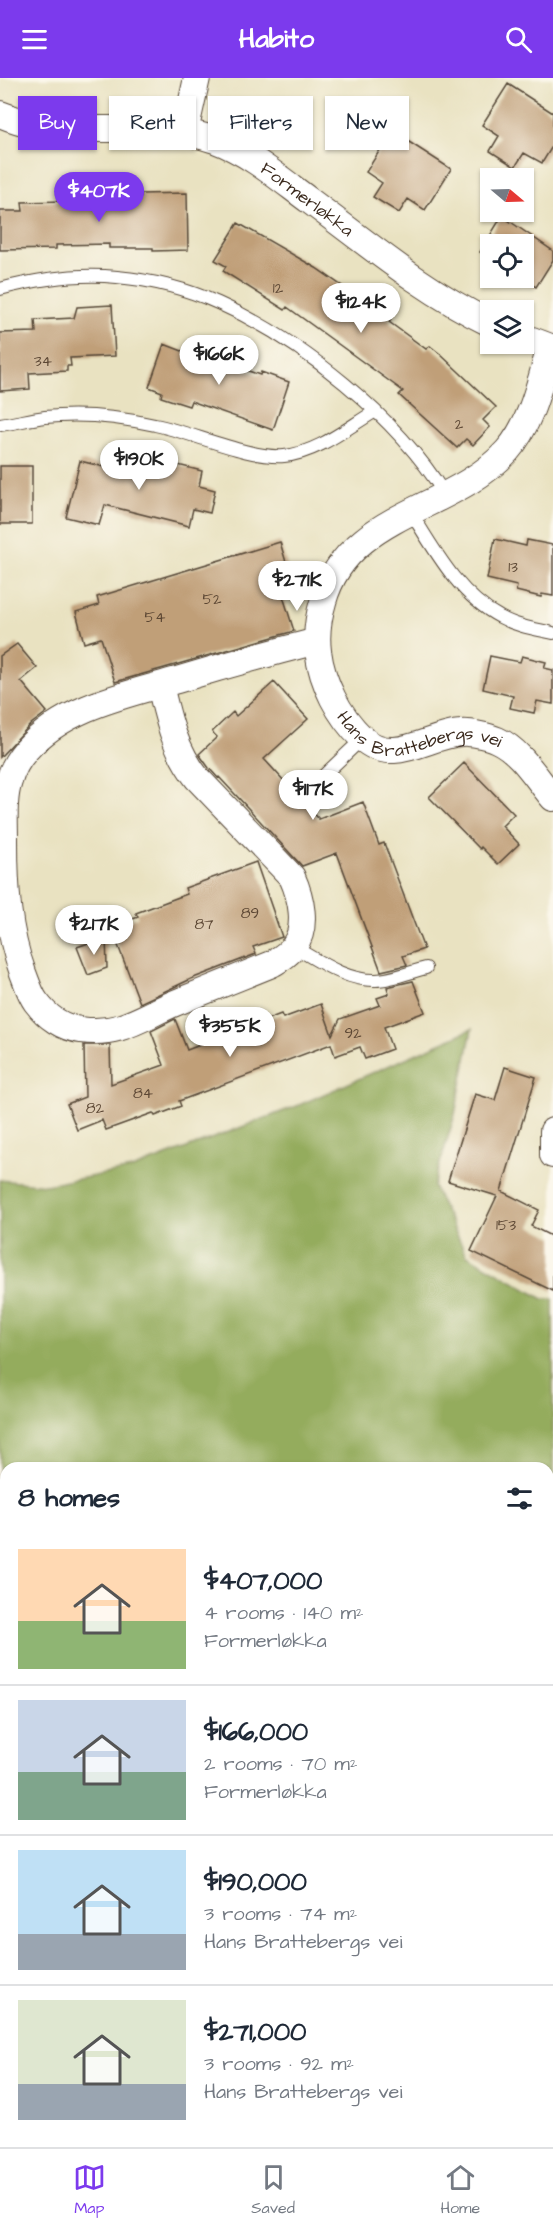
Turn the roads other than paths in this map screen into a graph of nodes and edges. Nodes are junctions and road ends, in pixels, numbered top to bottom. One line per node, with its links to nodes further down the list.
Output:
1 (197, 78): 2 (street)
2 (193, 96)
3 (0, 114): 4 (street, Formerløkka)
4 (109, 129)
5 (196, 135): 7 (street, Formerløkka)
6 (0, 289): 10 (lane)
7 (480, 317)
8 (534, 341): 9 (street)
9 (552, 347): 12 (street, Hans Brattebergs vei)
10 (375, 412): 11 (lane); 12 (lane)
11 (0, 425)
12 (445, 495): 13 (street, Hans Brattebergs vei)
13 (410, 511): 14 (lane); 15 (street, Hans Brattebergs vei)
14 (553, 633)
15 (316, 641): 16 (street); 17 (street, Hans Brattebergs vei)
16 (160, 685): 20 (street); 20 (street)
17 (363, 738): 18 (lane); 19 (street, Hans Brattebergs vei)
18 (324, 775)
19 (553, 798)
20 (294, 947): 21 (lane)
21 (426, 968)
22 (553, 1131): 23 (street)
23 (553, 1155)

